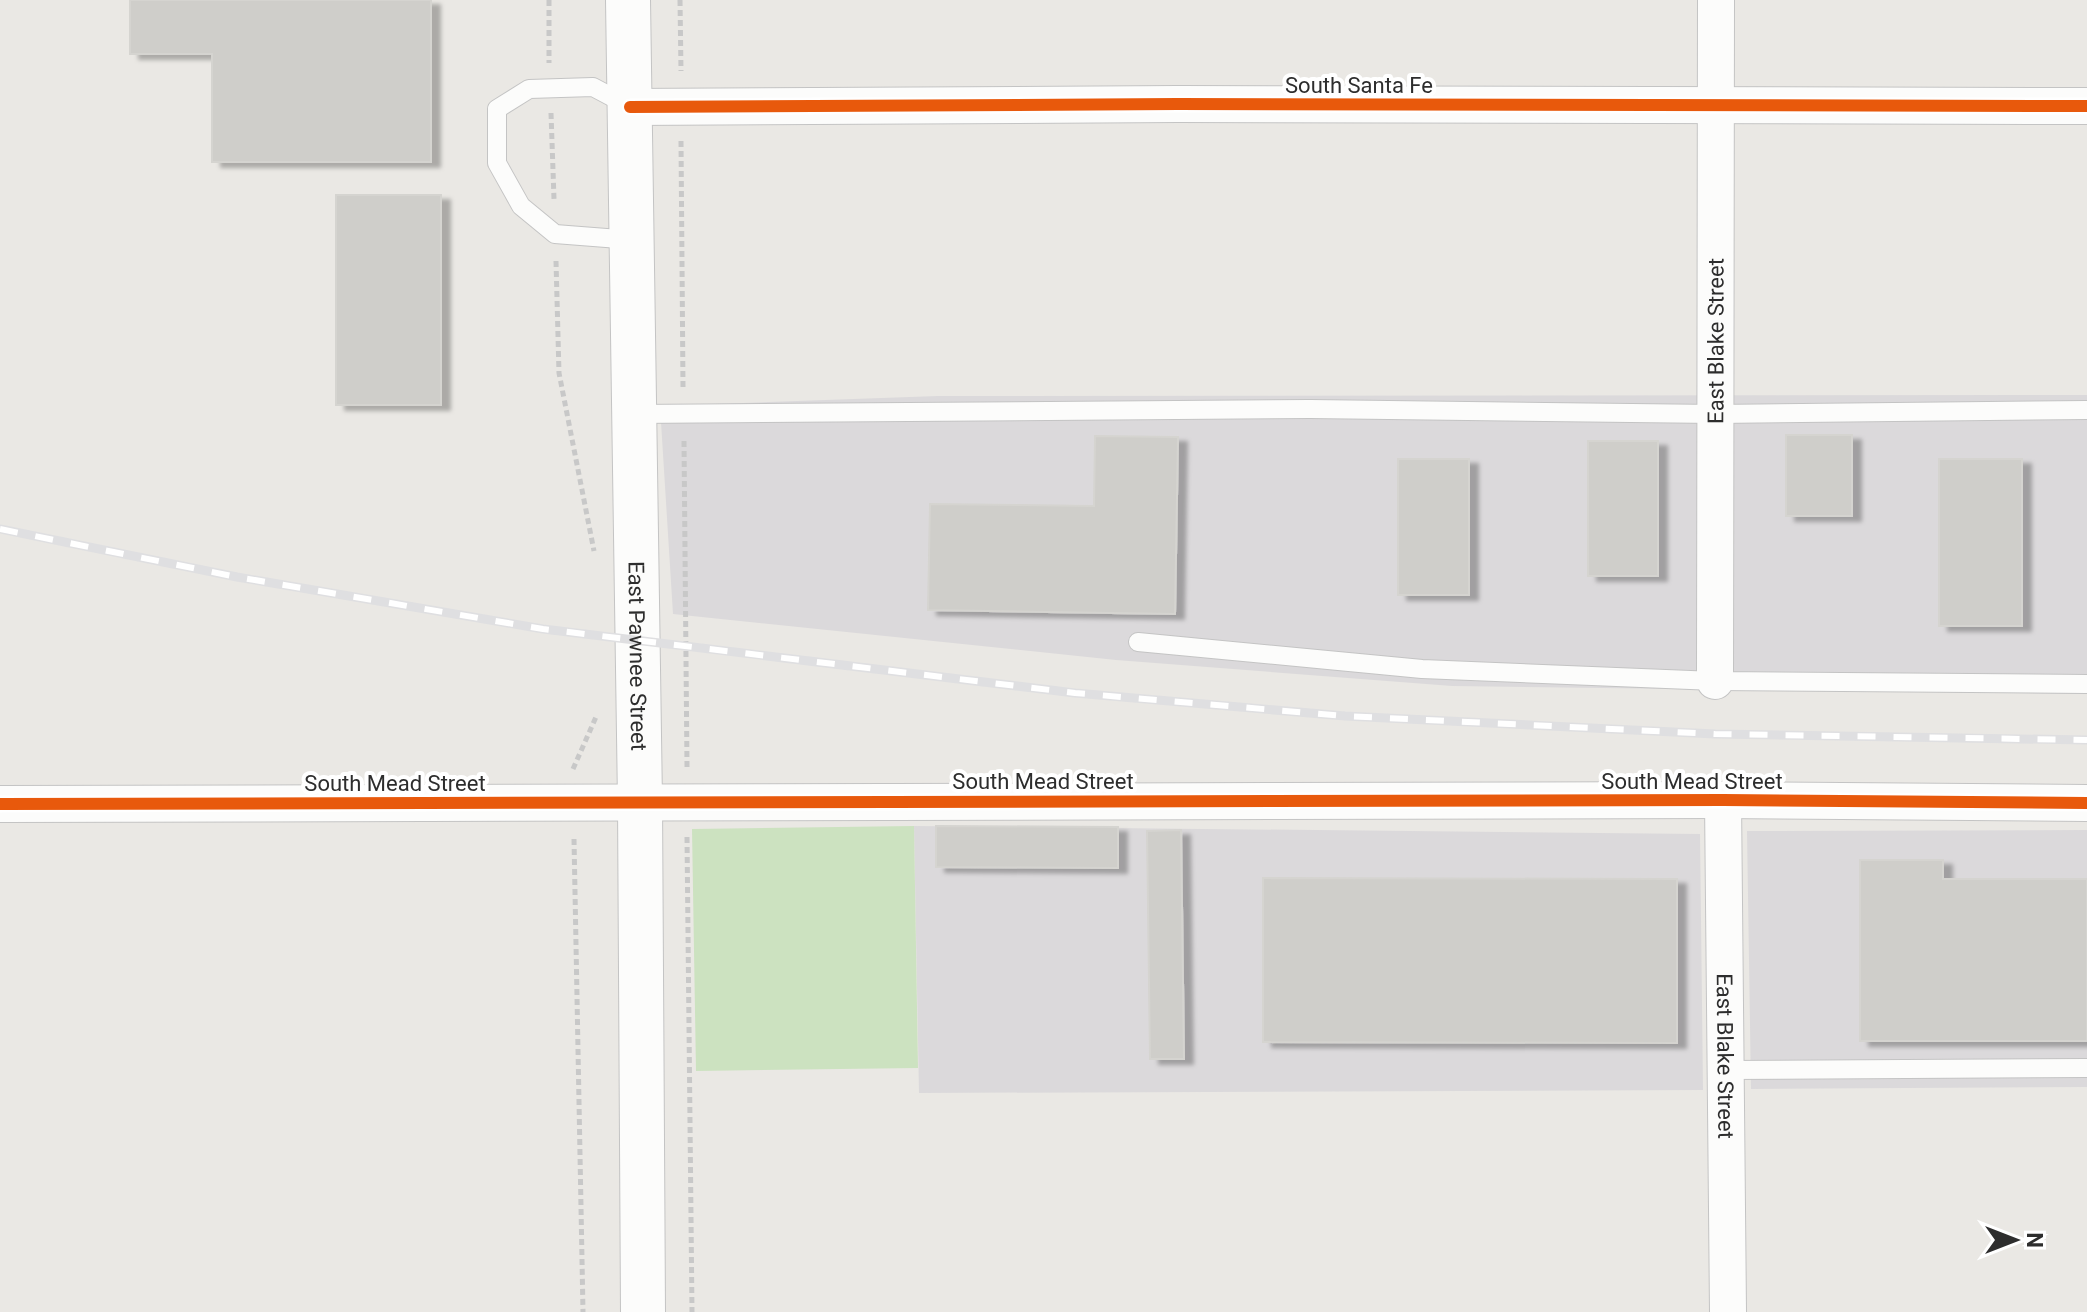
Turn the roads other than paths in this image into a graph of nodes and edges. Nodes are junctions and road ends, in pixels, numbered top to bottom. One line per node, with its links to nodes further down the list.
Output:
1 (628, 0): 5 (main road, East Pawnee Street)
2 (1716, 0): 3 (street, East Blake Street)
3 (1717, 106): 4 (street, South Santa Fe); 5 (street, South Santa Fe); 9 (street, East Blake Street)
4 (2087, 106)
5 (630, 107): 6 (main road, East Pawnee Street); 6 (lane)
6 (632, 240): 8 (main road, East Pawnee Street)
7 (2087, 410): 9 (lane)
8 (634, 414): 9 (lane); 14 (main road, East Pawnee Street)
9 (1716, 414): 11 (street, East Blake Street)
10 (1138, 642): 11 (lane)
11 (1715, 681): 12 (lane)
12 (2087, 684)
13 (1723, 800): 14 (street, South Mead Street); 15 (street, South Mead Street); 18 (street, East Blake Street)
14 (640, 802): 16 (street, South Mead Street); 19 (main road, East Pawnee Street)
15 (2087, 803)
16 (0, 804)
17 (2087, 1068): 18 (lane)
18 (1726, 1070): 20 (street, East Blake Street)
19 (643, 1312)
20 (1728, 1312)

